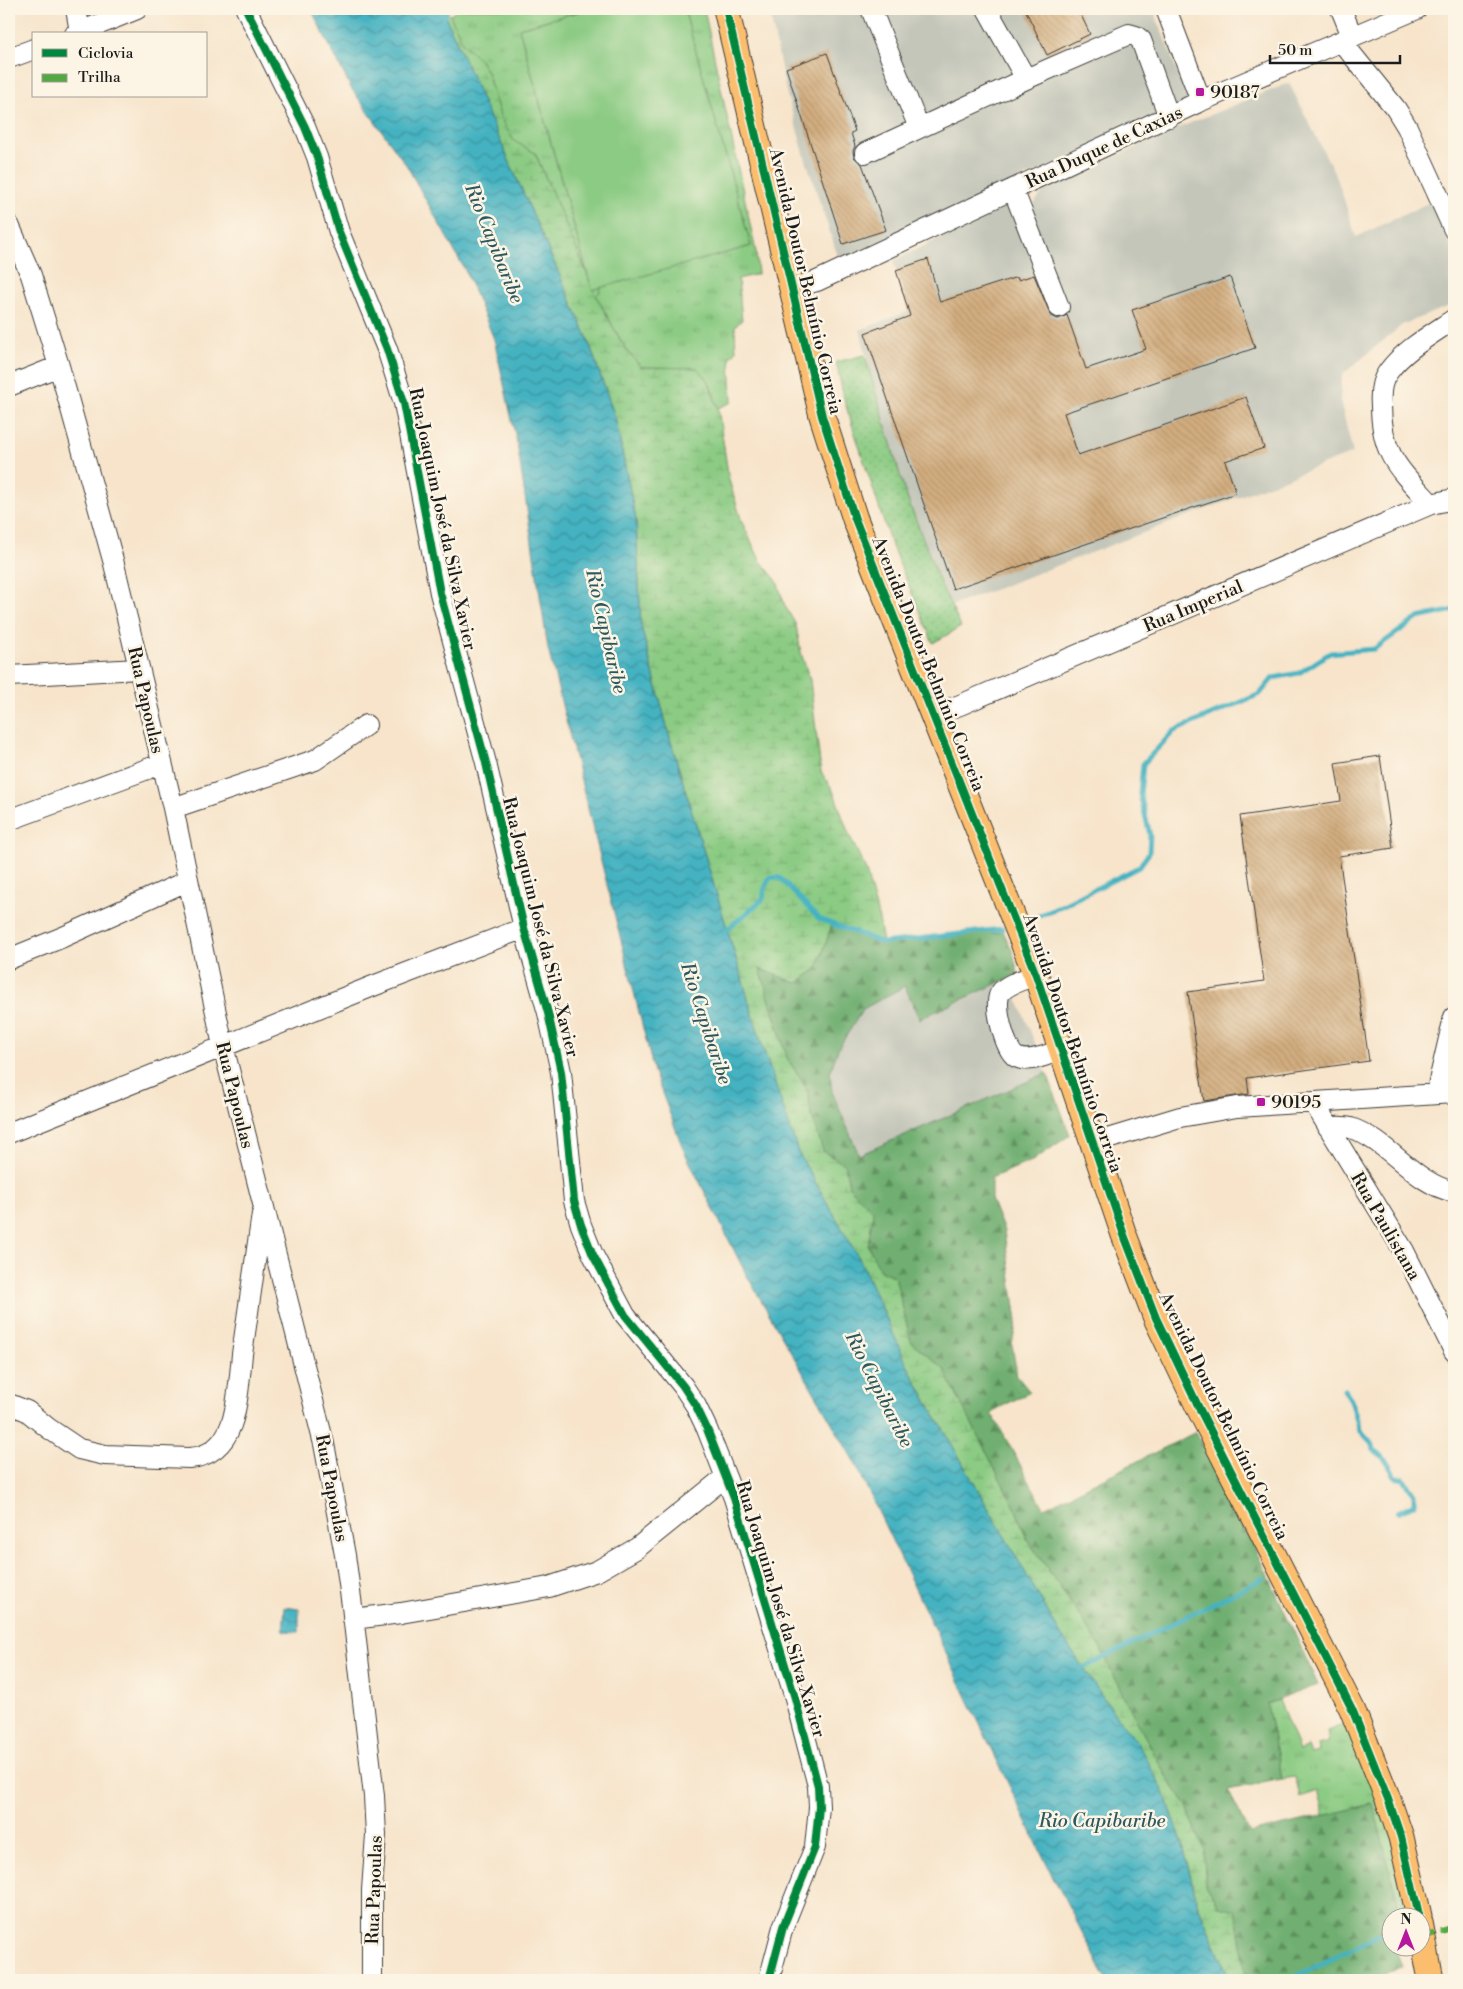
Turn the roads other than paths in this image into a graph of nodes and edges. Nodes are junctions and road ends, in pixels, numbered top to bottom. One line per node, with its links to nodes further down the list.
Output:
1 (76, 9): 10 (street)
2 (137, 9): 11 (street)
3 (246, 9): 38 (street, Rua Joaquim José da Silva Xavier)
4 (726, 9): 23 (main road, Avenida Doutor Belmínio Correia)
5 (870, 9): 18 (street)
6 (987, 9): 15 (street)
7 (1166, 9): 16 (street)
8 (1342, 9): 12 (street)
9 (1417, 9): 12 (street, Rua Duque de Caxias)
10 (78, 32)
11 (80, 32)
12 (1347, 39): 16 (street, Rua Duque de Caxias); 22 (street)
13 (32, 50): 14 (street)
14 (9, 58)
15 (1026, 79): 17 (street); 18 (street)
16 (1201, 100): 17 (street, Rua Duque de Caxias)
17 (1169, 117): 20 (street, Rua Duque de Caxias)
18 (919, 128): 19 (street)
19 (865, 153)
20 (1013, 189): 23 (street, Rua Duque de Caxias); 24 (street)
21 (10, 230): 26 (street, Rua Papoulas)
22 (1454, 230)
23 (792, 288): 32 (main road, Avenida Doutor Belmínio Correia)
24 (1059, 307)
25 (1454, 319): 29 (street)
26 (59, 366): 27 (street); 30 (street, Rua Papoulas)
27 (9, 386)
28 (1454, 499): 29 (street, Rua Imperial)
29 (1431, 504): 32 (street, Rua Imperial)
30 (139, 670): 31 (street); 34 (street, Rua Papoulas)
31 (9, 676)
32 (932, 715): 40 (main road, Avenida Doutor Belmínio Correia)
33 (366, 725): 35 (street)
34 (162, 764): 35 (street, Rua Papoulas); 36 (street)
35 (173, 808): 37 (street, Rua Papoulas)
36 (9, 820)
37 (187, 881): 39 (street); 42 (street, Rua Papoulas)
38 (524, 928): 42 (street, Rua Joaquim José da Silva Xavier); 53 (street, Rua Joaquim José da Silva Xavier)
39 (9, 959)
40 (1036, 975): 43 (main road, Avenida Doutor Belmínio Correia); 43 (street)
41 (1454, 1017): 44 (street)
42 (223, 1046): 47 (street, Rua Joaquim José da Silva Xavier); 50 (street, Rua Papoulas)
43 (1061, 1050): 48 (main road, Avenida Doutor Belmínio Correia)
44 (1445, 1093): 45 (street)
45 (1314, 1103): 46 (street, Rua Paulistana); 48 (street)
46 (1328, 1127): 49 (street); 51 (street, Rua Paulistana)
47 (9, 1133)
48 (1094, 1143): 55 (main road, Avenida Doutor Belmínio Correia)
49 (1454, 1192)
50 (263, 1204): 52 (street); 54 (street, Rua Papoulas)
51 (1454, 1351)
52 (9, 1404)
53 (725, 1477): 54 (street); 58 (street, Rua Joaquim José da Silva Xavier)
54 (353, 1619): 57 (street, Rua Papoulas)
55 (1417, 1906)
56 (1426, 1956): 59 (main road)
57 (372, 1980)
58 (769, 1980)
59 (1431, 1980)

